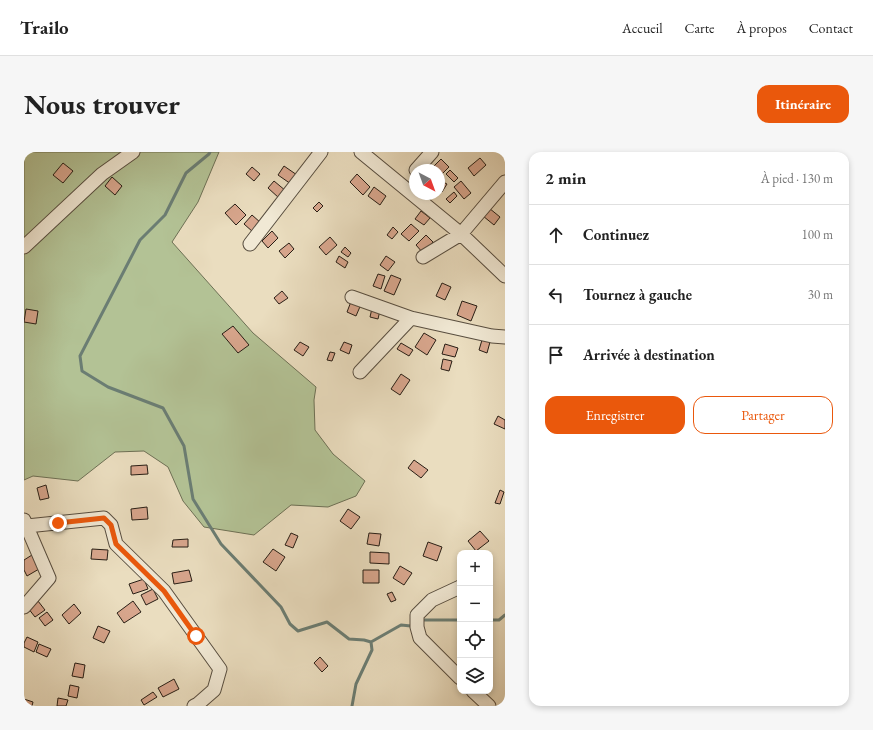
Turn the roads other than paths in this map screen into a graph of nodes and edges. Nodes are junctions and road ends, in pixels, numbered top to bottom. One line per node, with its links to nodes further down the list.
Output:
1 (133, 152): 11 (street)
2 (322, 152): 10 (street)
3 (361, 152): 8 (street)
4 (432, 152): 5 (street)
5 (422, 164)
6 (409, 178): 8 (street)
7 (505, 182): 9 (street)
8 (402, 186): 9 (street)
9 (460, 234): 12 (street); 13 (street)
10 (250, 244)
11 (24, 247)
12 (423, 257)
13 (505, 276)
14 (352, 296): 15 (street)
15 (411, 318): 16 (street); 17 (street)
16 (505, 337)
17 (360, 372)
18 (25, 524): 20 (street); 23 (street)
19 (457, 588): 21 (street)
20 (24, 607)
21 (457, 675)
22 (476, 694): 24 (street)
23 (194, 706)
24 (488, 706)

